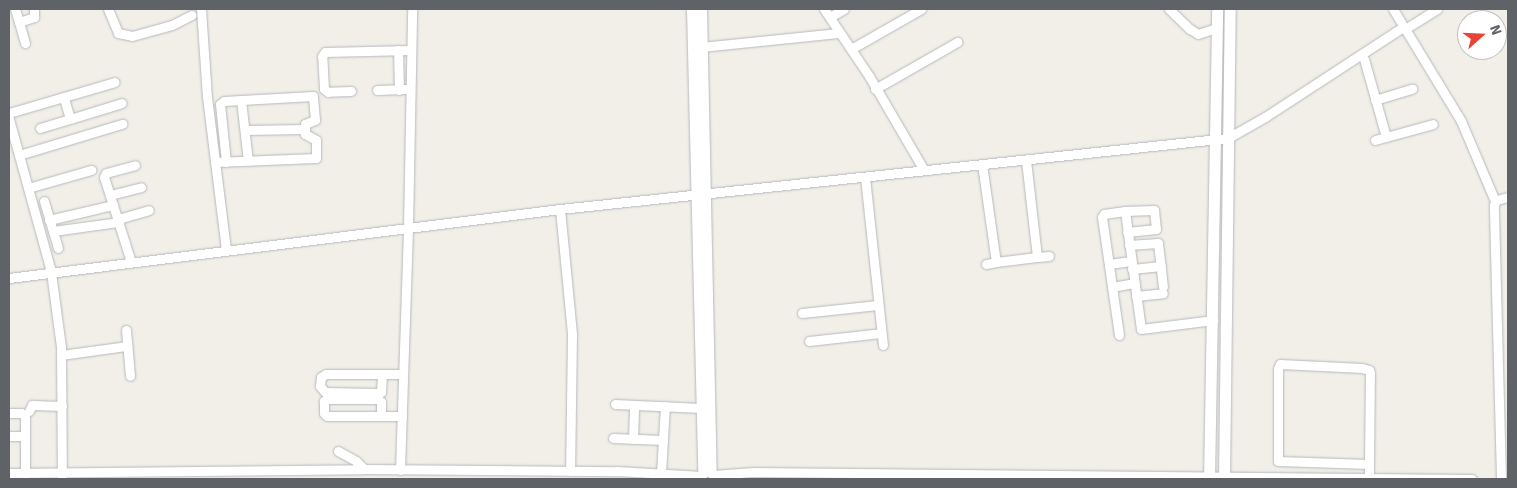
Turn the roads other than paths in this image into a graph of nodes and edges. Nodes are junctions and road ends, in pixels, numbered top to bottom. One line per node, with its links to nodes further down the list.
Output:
1 (15, 9): 18 (street)
2 (34, 9): 18 (street)
3 (108, 9): 16 (street)
4 (201, 9): 56 (street)
5 (412, 9): 27 (street)
6 (692, 9): 65 (street)
7 (701, 9): 24 (street)
8 (824, 9): 17 (street)
9 (844, 9): 17 (street)
10 (920, 9): 25 (street)
11 (1170, 9): 19 (street)
12 (1218, 9): 19 (street)
13 (1230, 9): 50 (street)
14 (1393, 9): 20 (street)
15 (1437, 9): 20 (street)
16 (192, 15)
17 (830, 17): 21 (street)
18 (19, 22): 23 (street)
19 (1217, 28): 51 (street)
20 (1405, 29): 28 (street); 29 (street); 69 (street)
21 (838, 33): 24 (street); 25 (street)
22 (957, 42): 32 (street)
23 (25, 43)
24 (701, 47): 65 (street)
25 (851, 49): 32 (street)
26 (398, 50): 27 (street); 35 (street); 36 (street)
27 (411, 50): 31 (street)
28 (1364, 58): 29 (street); 39 (street)
29 (1351, 62): 50 (street)
30 (115, 82): 37 (street)
31 (410, 89): 35 (street); 76 (street)
32 (875, 89): 61 (street)
33 (1412, 89): 39 (street)
34 (377, 90): 35 (street)
35 (399, 90)
36 (351, 92)
37 (64, 98): 41 (street); 43 (street)
38 (241, 100): 47 (street); 48 (street); 57 (street)
39 (1375, 100): 49 (street)
40 (122, 104): 43 (street)
41 (9, 114)
42 (9, 119): 53 (street)
43 (70, 119): 46 (street)
44 (122, 124): 53 (street)
45 (1432, 124): 49 (street)
46 (40, 128)
47 (305, 129): 48 (street); 55 (street)
48 (245, 130): 55 (street)
49 (1386, 137): 52 (street)
50 (1228, 138): 51 (street); 141 (street)
51 (1216, 139): 54 (street); 97 (street)
52 (1375, 140)
53 (19, 155): 64 (street)
54 (1026, 160): 58 (street); 83 (street)
55 (248, 161): 57 (street)
56 (215, 162): 57 (street); 81 (street)
57 (226, 162)
58 (982, 164): 61 (street); 85 (street)
59 (135, 165): 66 (street)
60 (91, 170): 64 (street)
61 (924, 170): 62 (street)
62 (865, 177): 65 (street); 95 (street)
63 (142, 187): 66 (street)
64 (28, 188): 77 (street)
65 (700, 194): 71 (street); 112 (street); 134 (street)
66 (110, 195): 70 (street)
67 (1508, 197): 69 (street)
68 (44, 201): 75 (street)
69 (1495, 201): 119 (street)
70 (113, 205): 74 (street); 75 (street)
71 (560, 209): 76 (street); 128 (street)
72 (148, 210): 74 (street)
73 (1125, 211): 78 (street); 78 (street); 87 (street)
74 (118, 221): 75 (street); 84 (street)
75 (51, 225): 77 (street); 80 (street)
76 (408, 227): 81 (street); 106 (street)
77 (39, 229): 90 (street)
78 (1127, 232): 79 (street)
79 (1129, 245): 88 (street); 89 (street)
80 (58, 248)
81 (226, 250): 84 (street)
82 (1048, 256): 83 (street)
83 (1037, 257): 85 (street)
84 (131, 262): 90 (street)
85 (996, 262): 86 (street)
86 (986, 264)
87 (1109, 264): 88 (street); 93 (street)
88 (1132, 265): 89 (street); 92 (street)
89 (1161, 266): 94 (street)
90 (51, 272): 91 (street); 104 (street)
91 (9, 278)
92 (1134, 284): 93 (street); 94 (street)
93 (1112, 287): 100 (street)
94 (1136, 296): 97 (street)
95 (878, 305): 96 (street); 99 (street)
96 (802, 313)
97 (1213, 320): 140 (street)
98 (126, 330): 103 (street)
99 (881, 333): 101 (street); 102 (street)
100 (1119, 335)
101 (809, 341)
102 (883, 345)
103 (127, 346): 104 (street); 107 (street)
104 (61, 355): 110 (street)
105 (382, 374): 105 (street); 106 (street)
106 (403, 374): 116 (street)
107 (130, 376)
108 (615, 404): 109 (street)
109 (634, 405): 111 (street); 121 (street)
110 (62, 406): 113 (street); 137 (street)
111 (665, 406): 112 (street); 122 (street)
112 (701, 408): 134 (street)
113 (28, 411)
114 (9, 413): 118 (street)
115 (381, 416): 115 (street); 116 (street)
116 (402, 416): 130 (street)
117 (9, 436): 118 (street)
118 (25, 436): 132 (street)
119 (1504, 436): 147 (street)
120 (613, 438): 121 (street)
121 (633, 439): 122 (street)
122 (663, 440): 131 (street)
123 (338, 451): 127 (street)
124 (1310, 462): 125 (street); 126 (street); 142 (street)
125 (1326, 463): 126 (street); 143 (street)
126 (1369, 464): 144 (street)
127 (364, 469): 130 (street); 133 (street)
128 (570, 471): 130 (street); 131 (street)
129 (9, 473): 132 (street)
130 (395, 473)
131 (661, 473): 134 (street)
132 (25, 474): 137 (street)
133 (249, 475): 137 (street)
134 (707, 476): 135 (street)
135 (798, 476): 136 (street)
136 (839, 476): 138 (street)
137 (62, 477)
138 (911, 477): 139 (street)
139 (1155, 478): 140 (street)
140 (1209, 478): 141 (street)
141 (1224, 478): 142 (street)
142 (1310, 478): 143 (street)
143 (1326, 478): 144 (street)
144 (1369, 478): 145 (street)
145 (1463, 479): 146 (street)
146 (1472, 479)
147 (1501, 479)

